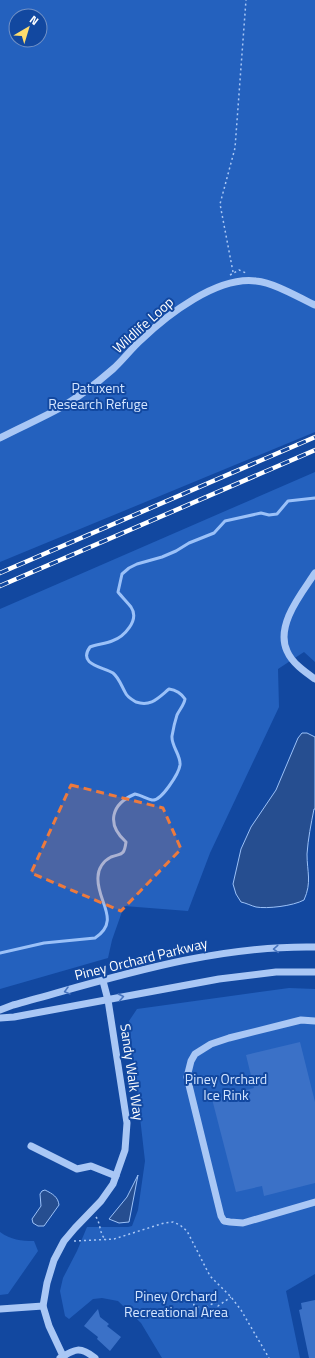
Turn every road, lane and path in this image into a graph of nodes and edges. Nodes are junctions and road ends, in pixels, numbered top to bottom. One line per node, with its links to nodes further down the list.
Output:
1 (246, 0): 2 (path)
2 (233, 272)
3 (315, 305): 4 (street, Wildlife Loop)
4 (0, 438)
5 (315, 573): 6 (street)
6 (315, 679)
7 (315, 947): 9 (street, Piney Orchard Parkway, one-way to 9)
8 (315, 972): 10 (street, one-way to 8)
9 (103, 981): 10 (street, Sandy Walk Way); 11 (street, Piney Orchard Parkway, one-way to 11)
10 (108, 1000): 12 (street); 15 (street, Sandy Walk Way)
11 (0, 1010)
12 (0, 1018)
13 (315, 1021): 16 (street)
14 (31, 1146): 15 (street)
15 (116, 1176): 17 (street, Sandy Walk Way)
16 (315, 1202)
17 (90, 1212): 18 (path); 19 (street, Sandy Walk Way)
18 (106, 1240): 19 (path); 20 (path)
19 (64, 1241): 22 (street, Sandy Walk Way)
20 (231, 1297): 21 (path); 26 (path)
21 (192, 1299)
22 (44, 1306): 23 (street); 24 (street, Sandy Walk Way)
23 (0, 1309)
24 (62, 1357): 25 (street, Sandy Walk Way)
25 (95, 1358)
26 (269, 1358)

